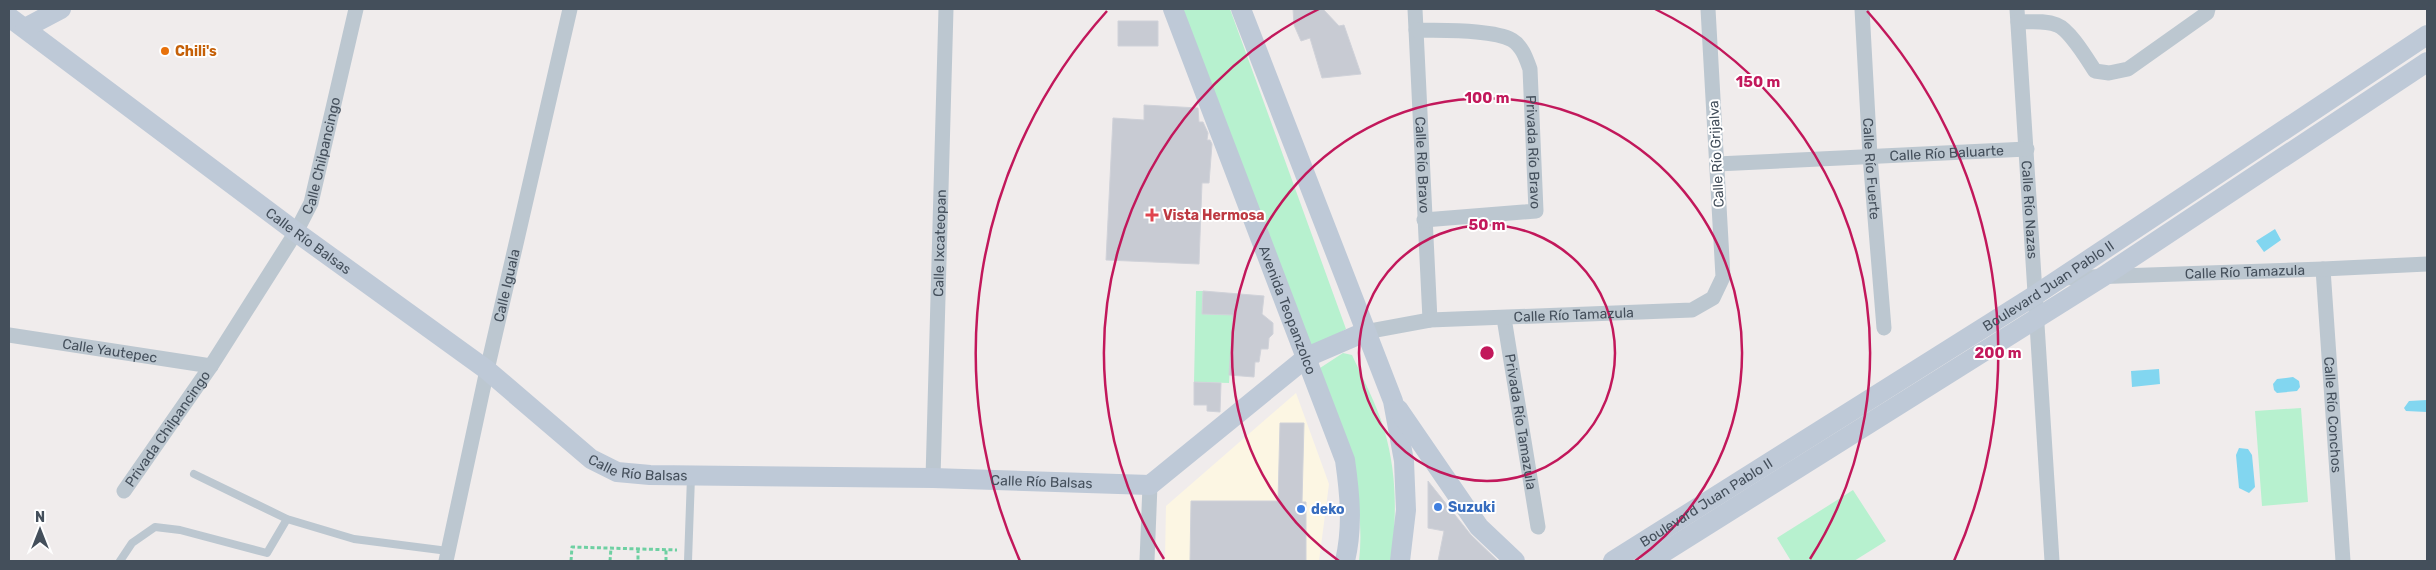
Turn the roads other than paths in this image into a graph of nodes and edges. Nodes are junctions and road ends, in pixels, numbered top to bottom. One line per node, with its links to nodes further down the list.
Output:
1 (12, 9): 13 (street)
2 (61, 9): 13 (street)
3 (356, 9): 21 (street, Calle Chilpancingo)
4 (570, 9): 36 (street, Calle Iguala)
5 (946, 9): 40 (street, Calle Ixcateopan)
6 (1173, 9): 34 (street, Avenida Teopanzolco)
7 (1241, 9): 32 (street)
8 (1415, 9): 14 (street, Calle Río Bravo)
9 (1708, 9): 19 (street, Calle Río Grijalva)
10 (1862, 9): 18 (street, Calle Río Fuerte)
11 (2208, 9): 12 (street)
12 (2017, 16): 17 (street, Calle Río Nazas)
13 (14, 20): 21 (street, Calle Río Balsas)
14 (1416, 30): 20 (street, Calle Río Bravo); 20 (street, Privada Río Bravo)
15 (2427, 35): 25 (street, Boulevard Juan Pablo II)
16 (2427, 62): 24 (street, Boulevard Juan Pablo II)
17 (2027, 148): 18 (street, Calle Río Baluarte); 26 (street, Calle Río Nazas)
18 (1870, 156): 19 (street, Calle Río Baluarte); 31 (street, Calle Río Fuerte)
19 (1717, 164): 27 (street, Calle Río Grijalva)
20 (1424, 220): 30 (street, Calle Río Bravo)
21 (296, 232): 35 (street, Calle Chilpancingo); 36 (street, Calle Río Balsas)
22 (2427, 264): 23 (street, Calle Río Tamazula)
23 (2323, 270): 24 (street, Calle Río Tamazula); 55 (street, Calle Río Conchos)
24 (2104, 276): 25 (street, Calle Río Tamazula); 29 (street, Boulevard Juan Pablo II)
25 (2061, 278): 26 (street, Boulevard Juan Pablo II)
26 (2034, 296): 29 (street, Calle Río Nazas); 52 (street, Boulevard Juan Pablo II)
27 (1713, 298): 28 (street, Calle Río Tamazula)
28 (1504, 318): 30 (street, Calle Río Tamazula); 44 (street, Privada Río Tamazula)
29 (2036, 318): 53 (street, Boulevard Juan Pablo II); 54 (street, Calle Río Nazas)
30 (1430, 320): 32 (street, Calle Río Tamazula)
31 (1884, 328)
32 (1365, 332): 34 (street); 37 (street)
33 (9, 335): 35 (street, Calle Yautepec)
34 (1307, 357): 41 (street); 49 (street, Avenida Teopanzolco)
35 (211, 366): 42 (street, Privada Chilpancingo)
36 (487, 370): 39 (street, Calle Río Balsas); 45 (street, Calle Iguala)
37 (1393, 401): 50 (street); 51 (street)
38 (194, 474): 43 (lane)
39 (691, 475): 40 (street, Calle Río Balsas); 47 (lane)
40 (933, 478): 41 (street, Calle Río Balsas)
41 (1150, 485): 48 (street)
42 (124, 491)
43 (287, 519): 45 (lane); 46 (lane)
44 (1538, 527)
45 (447, 556)
46 (120, 561)
47 (688, 561)
48 (1146, 561)
49 (1344, 561)
50 (1400, 561)
51 (1515, 561)
52 (1613, 561)
53 (1650, 561)
54 (2052, 561)
55 (2343, 561)

